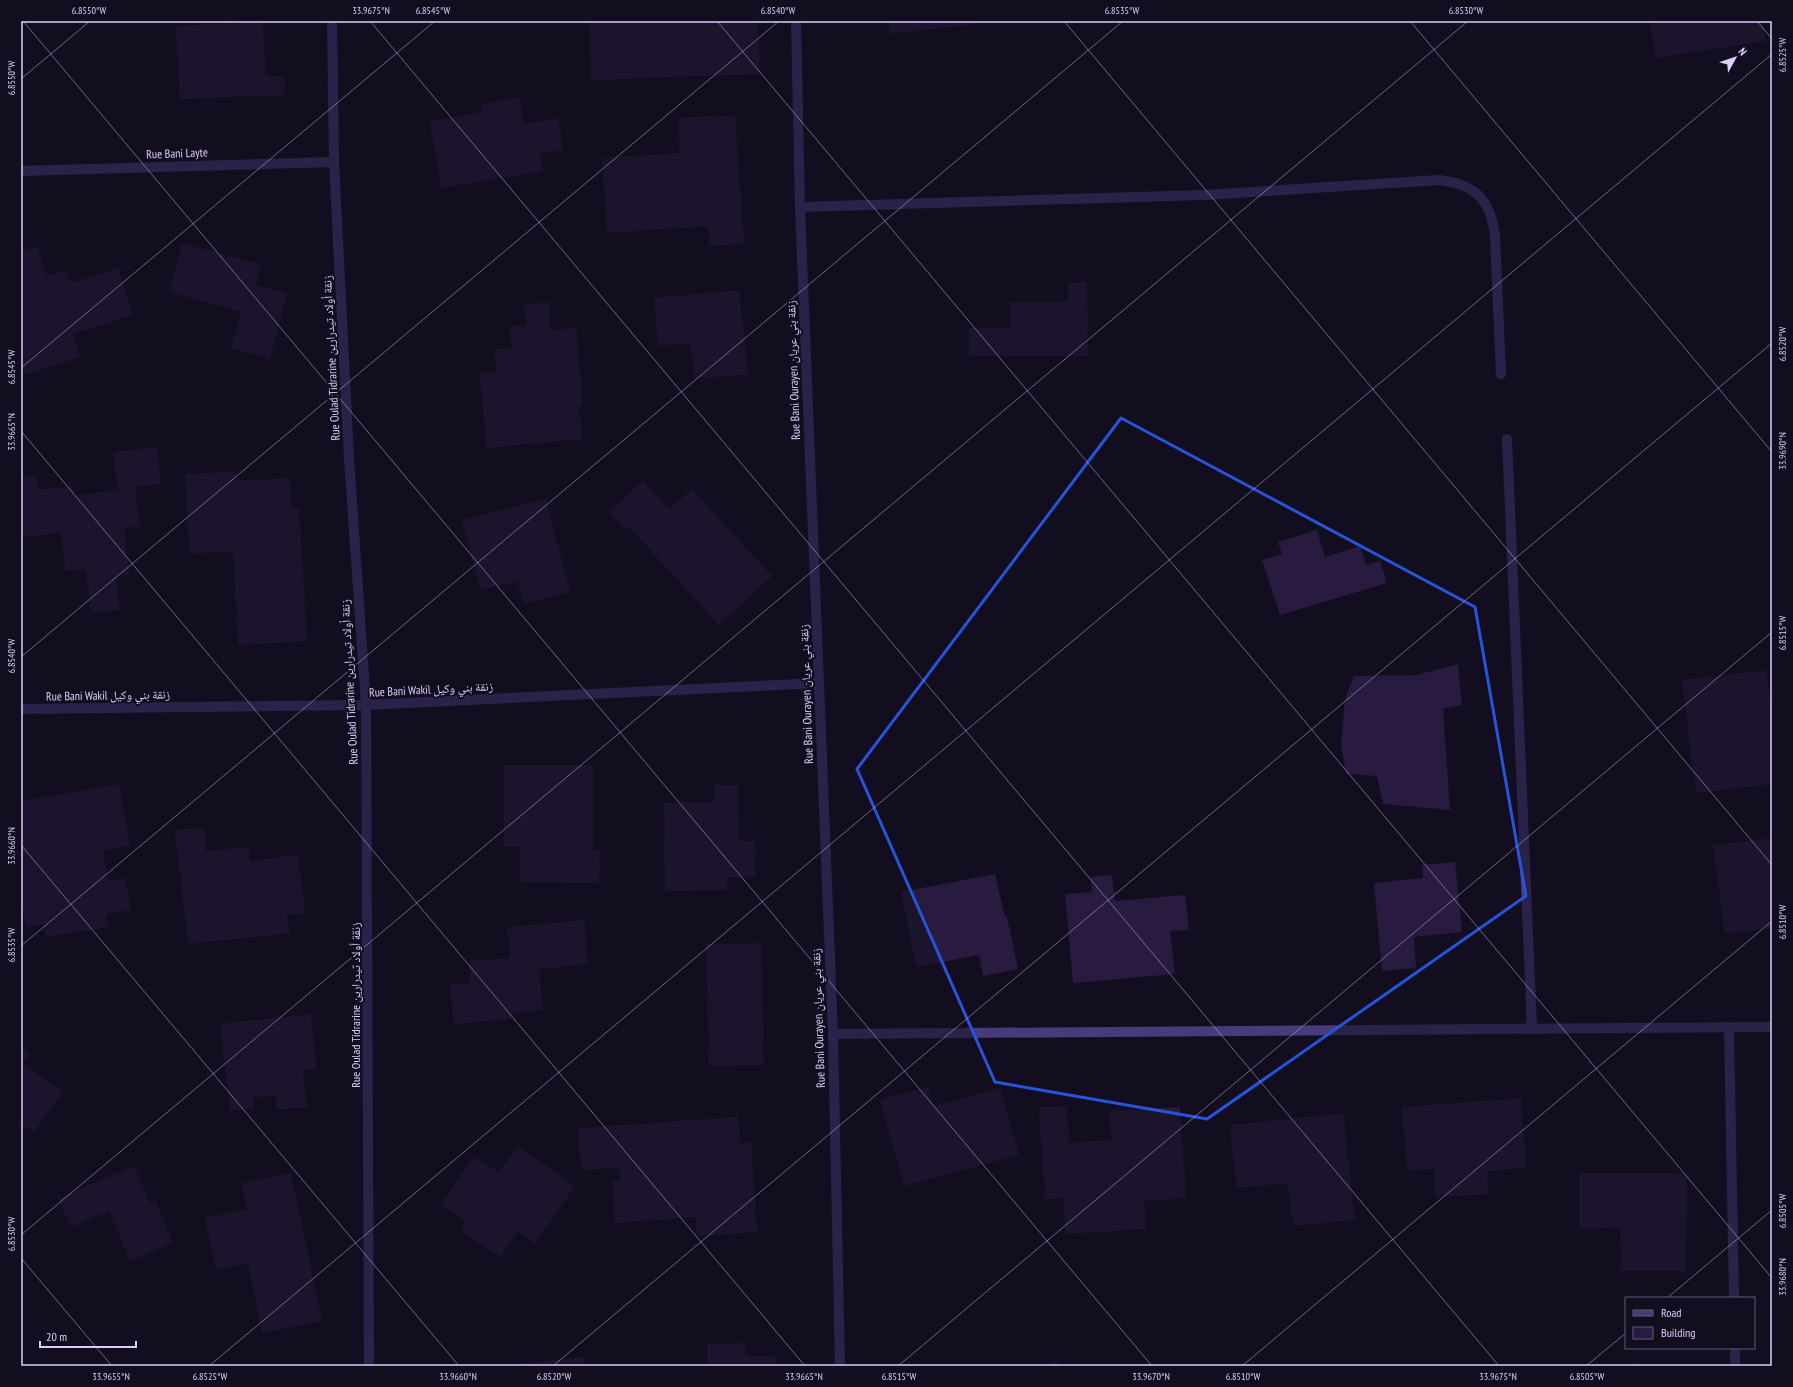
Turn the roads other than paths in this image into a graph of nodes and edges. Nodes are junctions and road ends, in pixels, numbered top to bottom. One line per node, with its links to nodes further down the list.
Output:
1 (332, 21): 3 (street, Rue Oulad Tidrarine زنقة أولاد تيدرارين)
2 (796, 21): 5 (street, Rue Bani Ourayen زنقة بني عريان)
3 (334, 162): 4 (street, Rue Bani Layte); 9 (street, Rue Oulad Tidrarine زنقة أولاد تيدرارين)
4 (21, 171)
5 (800, 207): 6 (street); 8 (street, Rue Bani Ourayen زنقة بني عريان)
6 (1501, 374)
7 (1507, 439): 13 (street)
8 (819, 683): 9 (street, Rue Bani Wakil زنقة بني وكيل); 14 (street, Rue Bani Ourayen زنقة بني عريان)
9 (366, 705): 10 (street, Rue Bani Wakil زنقة بني وكيل); 17 (street, Rue Oulad Tidrarine زنقة أولاد تيدرارين)
10 (21, 709)
11 (1772, 1027): 12 (street)
12 (1729, 1028): 13 (street); 15 (street)
13 (1532, 1029): 14 (street)
14 (832, 1034): 18 (street, Rue Bani Ourayen زنقة بني عريان)
15 (1734, 1297)
16 (1735, 1349): 19 (street)
17 (370, 1366)
18 (840, 1366)
19 (1735, 1366)

